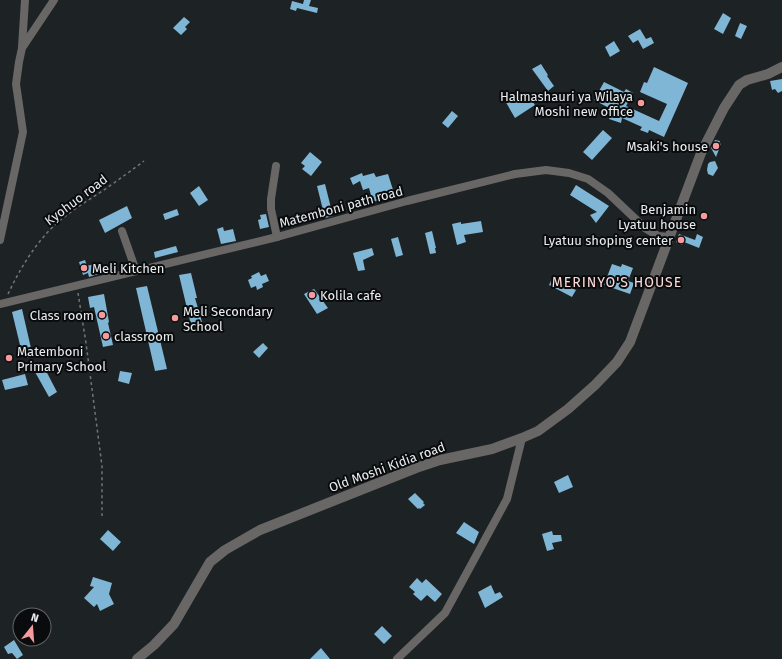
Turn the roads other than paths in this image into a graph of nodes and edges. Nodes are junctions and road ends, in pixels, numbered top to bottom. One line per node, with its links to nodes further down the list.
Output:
1 (25, 0): 3 (street)
2 (54, 0): 3 (street)
3 (22, 48): 9 (street)
4 (782, 67): 7 (street, Old Moshi Kidia road)
5 (276, 166): 8 (street)
6 (122, 231): 10 (street)
7 (670, 236): 8 (street, Matemboni path road); 12 (street, Old Moshi Kidia road)
8 (277, 237): 10 (street, Matemboni path road)
9 (0, 240)
10 (136, 271): 11 (street, Matemboni path road)
11 (2, 303)
12 (522, 438): 13 (street, Old Moshi Kidia road); 14 (street)
13 (138, 659)
14 (397, 659)

